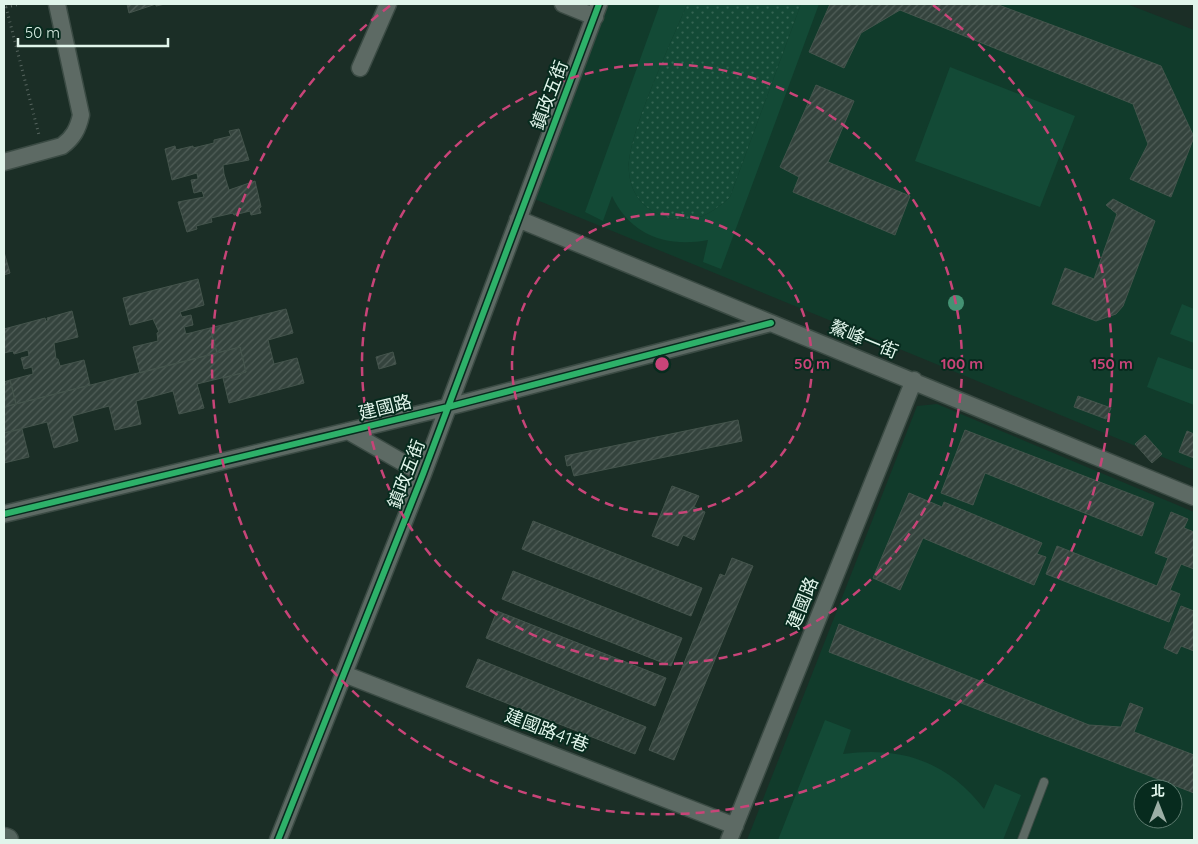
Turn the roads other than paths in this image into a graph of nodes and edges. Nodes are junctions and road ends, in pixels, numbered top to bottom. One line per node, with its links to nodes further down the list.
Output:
1 (57, 4): 6 (street)
2 (388, 4): 5 (street)
3 (563, 4): 4 (street)
4 (597, 10): 7 (street, 鎮政五街)
5 (360, 68)
6 (4, 162)
7 (518, 219): 8 (street, 鰲峰一街); 10 (street, 鎮政五街)
8 (771, 322): 9 (street, 鰲峰一街); 10 (street, 建國路)
9 (914, 380): 13 (street, 鰲峰一街); 17 (street, 建國路)
10 (448, 407): 11 (street, 建國路); 12 (street, 鎮政五街)
11 (348, 431): 12 (street, 建國路); 14 (street, 建國路)
12 (423, 474): 15 (street, 鎮政五街)
13 (1194, 497)
14 (4, 514)
15 (344, 674): 17 (street, 建國路41巷); 18 (street, 鎮政五街)
16 (1044, 782): 19 (lane)
17 (732, 833)
18 (278, 840)
19 (1022, 840)

